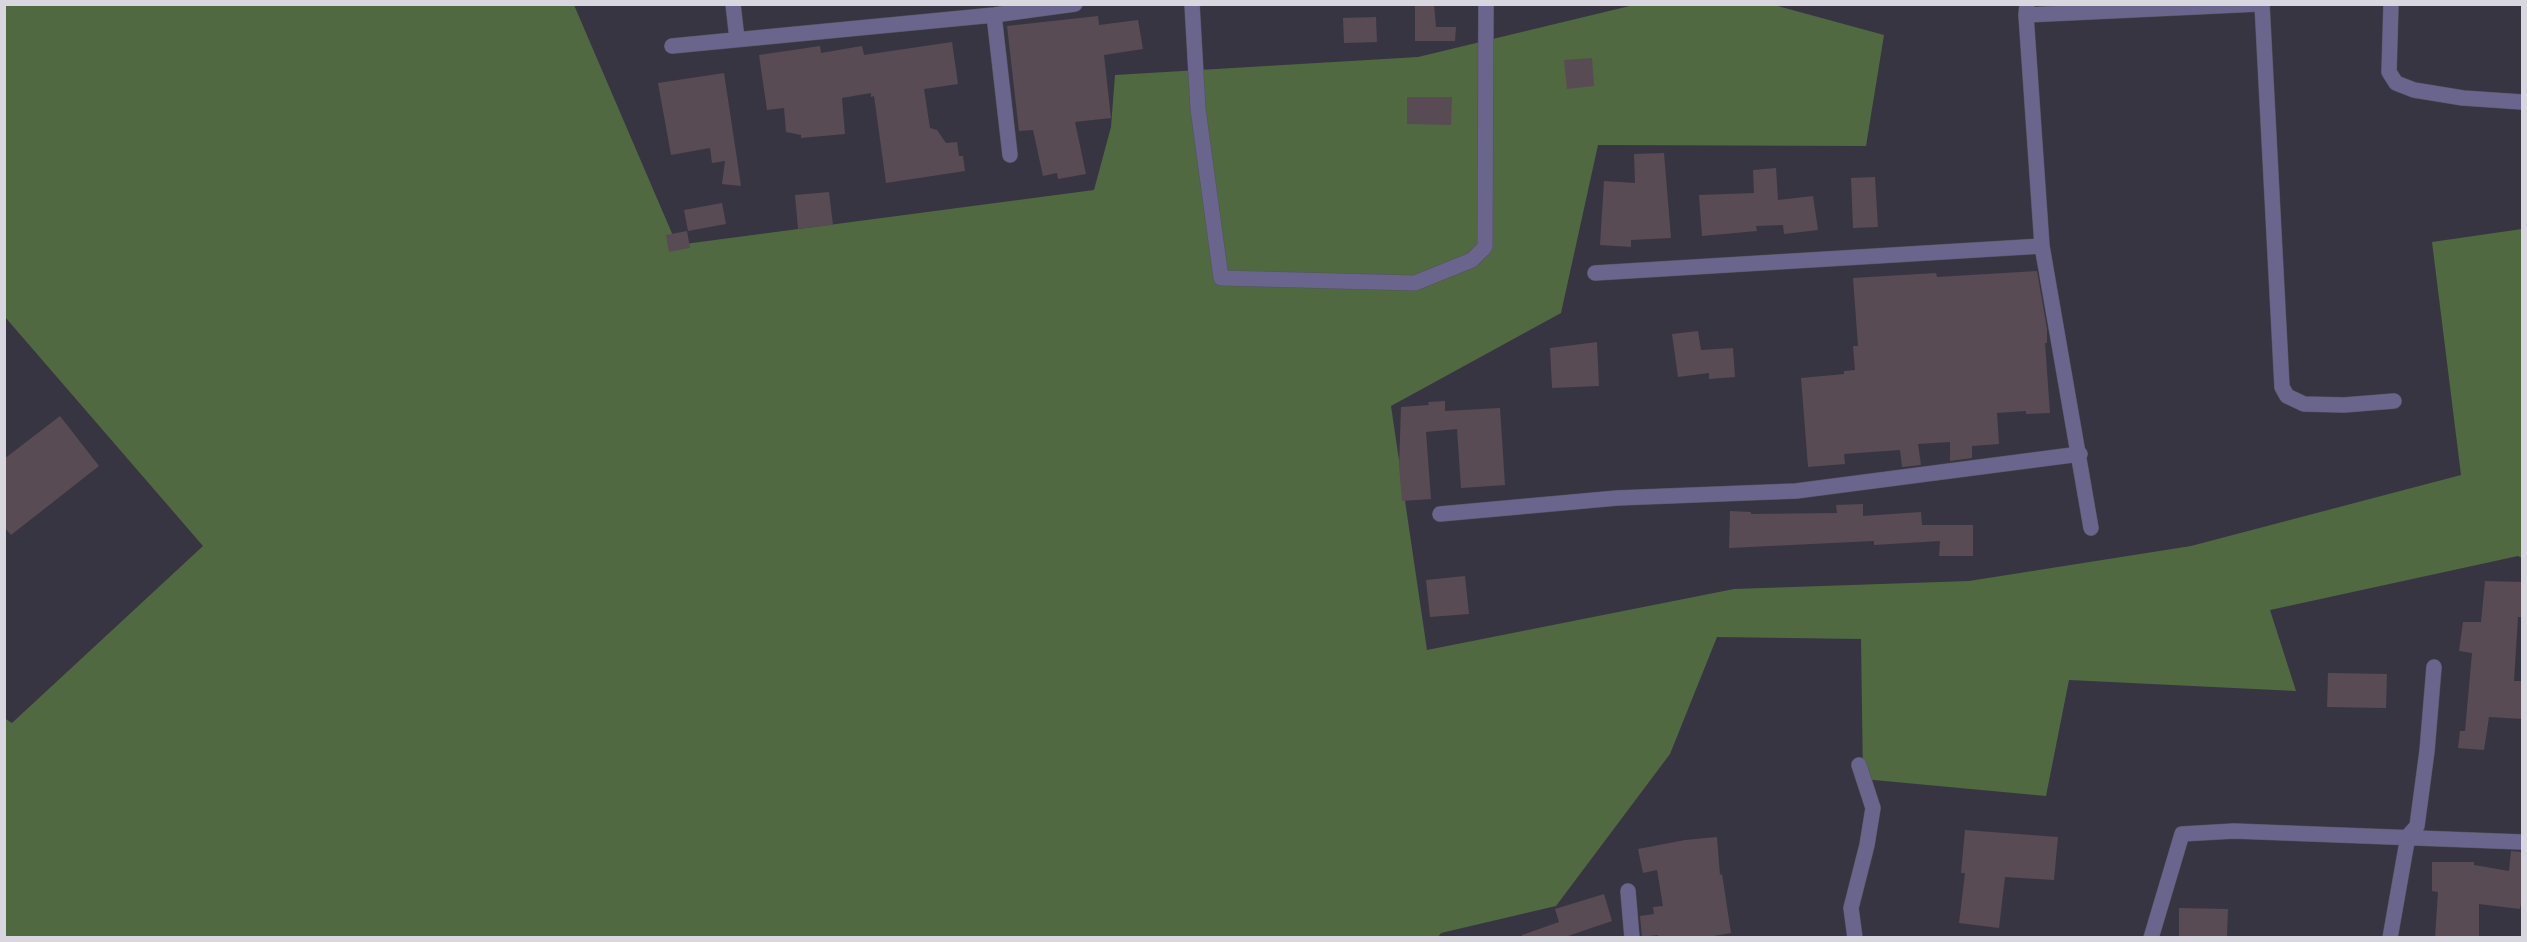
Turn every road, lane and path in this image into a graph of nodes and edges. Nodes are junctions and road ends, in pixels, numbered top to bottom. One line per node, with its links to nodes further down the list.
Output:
1 (733, 4): 9 (street)
2 (1075, 4): 8 (street)
3 (1192, 4): 4 (street)
4 (1486, 4)
5 (2261, 4): 7 (street); 15 (street)
6 (2391, 4): 11 (street)
7 (2027, 10): 13 (street)
8 (994, 15): 9 (street); 12 (street)
9 (737, 39): 10 (street)
10 (672, 46)
11 (2523, 102)
12 (1010, 155)
13 (2042, 246): 14 (street); 16 (street)
14 (1595, 273)
15 (2394, 401)
16 (2080, 454): 17 (street); 18 (street)
17 (1440, 514)
18 (2091, 528)
19 (2434, 667): 21 (street)
20 (1859, 765): 25 (street)
21 (2408, 836): 22 (street); 26 (street); 27 (street)
22 (2523, 842)
23 (1628, 891): 24 (street)
24 (1632, 938)
25 (1855, 938)
26 (2151, 938)
27 (2390, 938)

